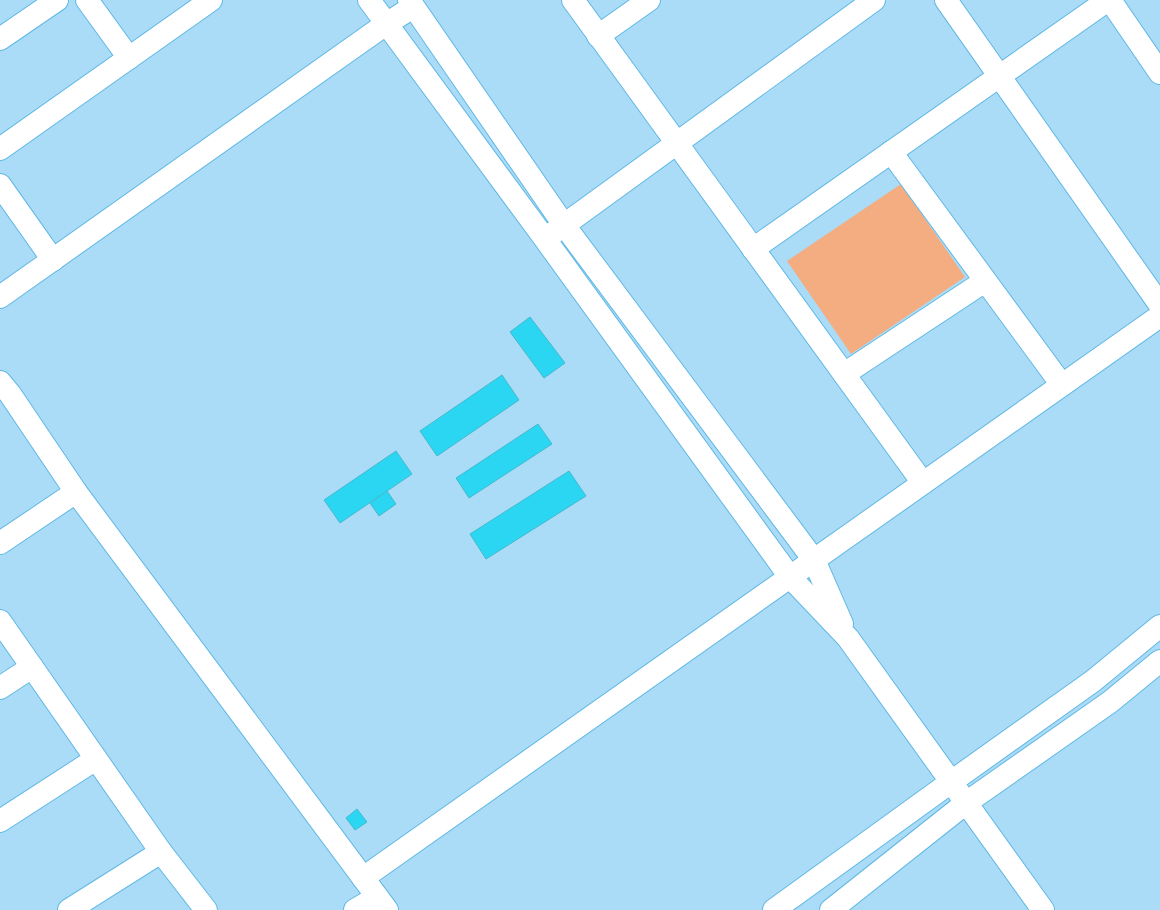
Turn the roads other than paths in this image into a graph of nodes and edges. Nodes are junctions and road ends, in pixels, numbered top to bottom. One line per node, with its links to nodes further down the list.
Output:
1 (57, 0): 13 (main road)
2 (87, 0): 14 (main road)
3 (211, 0): 14 (main road)
4 (369, 0): 11 (main road)
5 (573, 0): 12 (main road)
6 (649, 0): 12 (main road)
7 (874, 0): 17 (main road)
8 (946, 0): 16 (main road)
9 (1109, 0): 15 (main road); 16 (main road)
10 (411, 3): 11 (main road); 21 (main road)
11 (386, 24): 22 (main road); 24 (main road)
12 (598, 36): 17 (main road)
13 (0, 39)
14 (129, 58): 18 (main road)
15 (1160, 73)
16 (1000, 76): 19 (main road); 27 (main road)
17 (677, 143): 21 (main road); 23 (main road)
18 (0, 148)
19 (891, 152): 23 (main road); 25 (main road)
20 (0, 185): 24 (main road)
21 (564, 225): 22 (main road); 35 (main road)
22 (545, 239): 36 (main road)
23 (753, 249): 29 (main road)
24 (53, 260): 26 (main road)
25 (985, 281): 29 (main road); 30 (main road)
26 (0, 297)
27 (1160, 305)
28 (1160, 316): 30 (main road)
29 (844, 374): 32 (main road)
30 (1062, 385): 32 (main road)
31 (3, 392): 33 (main road)
32 (923, 483): 35 (main road)
33 (76, 492): 34 (main road); 48 (main road)
34 (0, 543)
35 (814, 560): 36 (main road); 39 (main road)
36 (790, 577): 39 (main road); 48 (main road)
37 (0, 621): 41 (main road)
38 (1160, 626): 44 (main road)
39 (848, 638): 44 (main road)
40 (1160, 661): 45 (main road)
41 (32, 667): 42 (main road); 43 (main road)
42 (0, 688)
43 (96, 759): 46 (main road); 47 (main road)
44 (951, 782): 45 (main road); 53 (main road)
45 (966, 803): 54 (main road); 55 (main road)
46 (0, 821)
47 (161, 852): 50 (main road); 51 (main road)
48 (363, 878): 49 (main road)
49 (382, 904): 52 (main road)
50 (69, 910)
51 (206, 910)
52 (355, 910)
53 (774, 910)
54 (831, 910)
55 (1043, 910)

